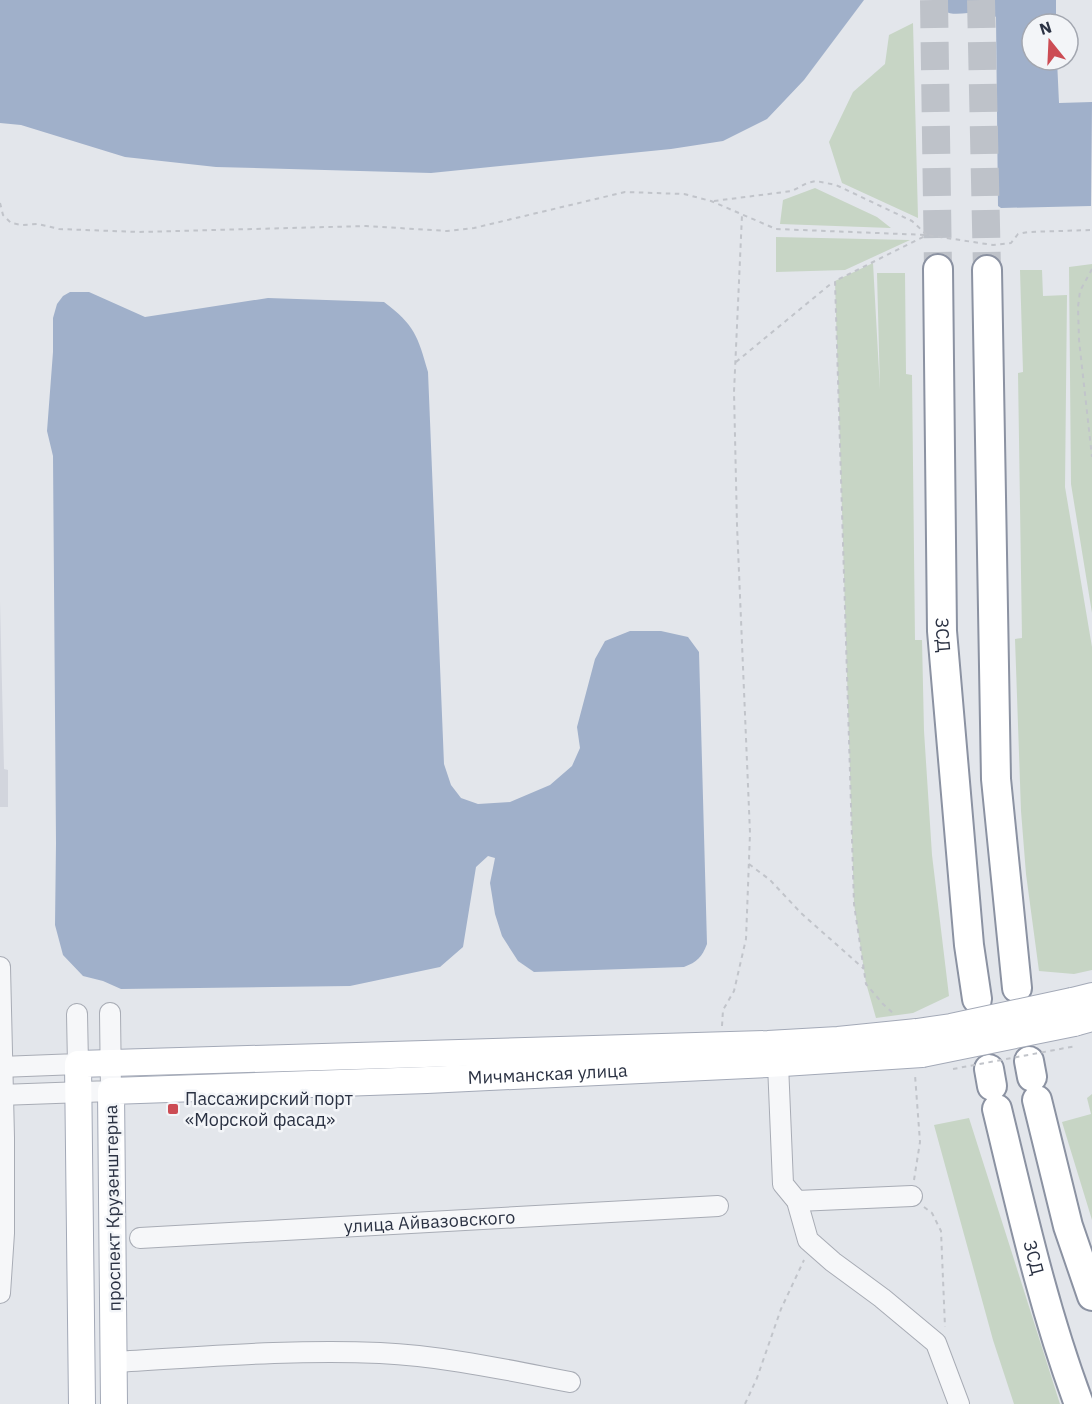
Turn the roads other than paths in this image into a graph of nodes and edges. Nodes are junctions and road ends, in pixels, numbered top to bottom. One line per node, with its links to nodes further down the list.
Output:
1 (939, 269): 5 (highway, ЗСД)
2 (987, 270): 4 (highway)
3 (0, 967): 13 (street)
4 (1017, 988)
5 (977, 999)
6 (110, 1013): 10 (street, проспект Крузенштерна)
7 (77, 1014): 12 (street, проспект Крузенштерна)
8 (1081, 1017): 9 (main road, Мичманская улица, bridge)
9 (914, 1044): 10 (main road, Мичманская улица); 11 (main road, Мичманская улица)
10 (111, 1064): 12 (main road, Мичманская улица); 16 (street, проспект Крузенштерна)
11 (778, 1064): 16 (main road, Мичманская улица); 20 (street)
12 (78, 1065): 13 (street, Мичманская улица); 17 (main road, проспект Крузенштерна)
13 (1, 1067): 18 (street)
14 (1033, 1079): 24 (highway)
15 (993, 1088): 30 (highway, ЗСД)
16 (111, 1091): 17 (street, Мичманская улица); 25 (main road, проспект Крузенштерна)
17 (78, 1092): 18 (street, Мичманская улица); 27 (main road, проспект Крузенштерна)
18 (2, 1095): 23 (street)
19 (912, 1196): 20 (street)
20 (797, 1201): 29 (street)
21 (718, 1206): 22 (street, улица Айвазовского)
22 (140, 1238)
23 (0, 1293)
24 (1092, 1296)
25 (115, 1362): 26 (street); 28 (main road, проспект Крузенштерна)
26 (570, 1382)
27 (82, 1404)
28 (114, 1404)
29 (959, 1404)
30 (1079, 1404)

